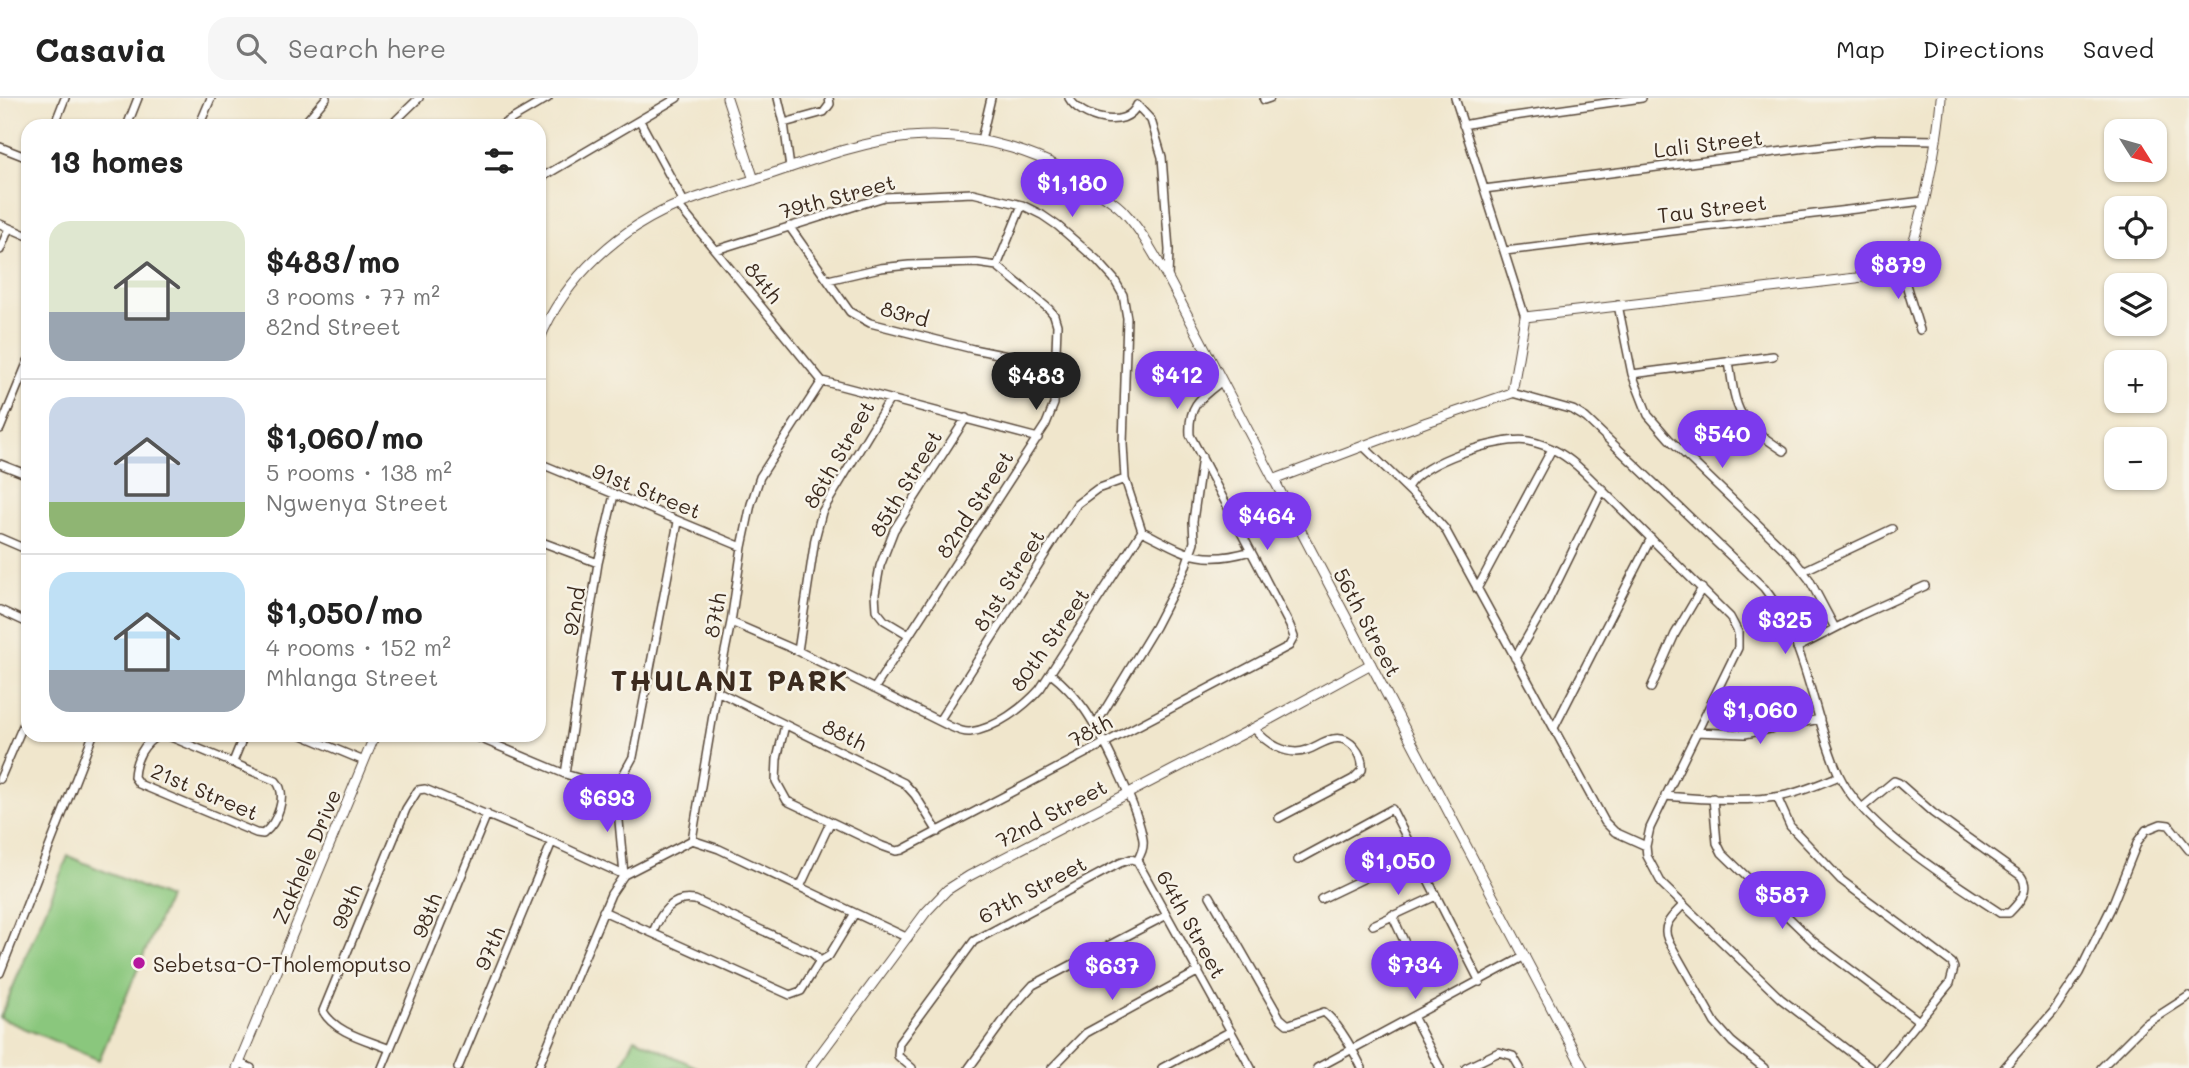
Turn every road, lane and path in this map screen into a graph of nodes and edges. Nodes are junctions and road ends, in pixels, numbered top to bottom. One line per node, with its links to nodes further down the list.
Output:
1 (65, 98): 18 (street)
2 (138, 98): 19 (street)
3 (211, 98): 20 (street)
4 (326, 98): 21 (street)
5 (419, 98): 22 (street)
6 (548, 98): 16 (street)
7 (677, 98): 24 (street)
8 (727, 98): 33 (street)
9 (778, 98): 25 (street)
10 (829, 98): 25 (street)
11 (991, 98): 27 (street)
12 (1069, 98): 17 (street)
13 (1455, 98): 26 (street)
14 (1642, 98): 26 (street)
15 (1941, 98): 28 (street)
16 (535, 101): 23 (street)
17 (1137, 102): 47 (street)
18 (57, 119)
19 (130, 119)
20 (202, 119)
21 (308, 119)
22 (397, 119)
23 (510, 119)
24 (640, 121): 32 (street); 36 (street, 84th)
25 (784, 123): 31 (street)
26 (1464, 125): 34 (street)
27 (981, 140): 31 (street, 56th Street); 47 (street, 56th Street)
28 (1936, 140): 34 (street, Lali Street); 35 (street)
29 (0, 147): 30 (street)
30 (21, 155)
31 (790, 168): 33 (street, 56th Street)
32 (546, 175)
33 (754, 180): 36 (street)
34 (1484, 189): 44 (street)
35 (1923, 201): 44 (street, Tau Street); 46 (street)
36 (681, 203): 43 (street, 84th); 51 (street)
37 (1022, 205): 39 (street, 79th Street); 45 (street); 72 (street, 79th Street)
38 (0, 224): 40 (street)
39 (789, 226): 43 (street, 79th Street); 48 (street, 83rd)
40 (9, 228): 41 (street); 42 (street)
41 (21, 233)
42 (0, 250)
43 (716, 250): 58 (street, 84th)
44 (1505, 251): 50 (street)
45 (997, 265): 48 (street); 55 (street, 82nd Street)
46 (1900, 265): 49 (street); 52 (street)
47 (1168, 278): 59 (street, 56th Street)
48 (828, 279): 55 (street, 83rd)
49 (1618, 305): 50 (street); 56 (street)
50 (1525, 317): 60 (street)
51 (546, 328)
52 (1920, 330)
53 (1773, 355): 54 (street)
54 (1729, 361): 56 (street); 67 (street)
55 (1057, 366): 64 (street, 82nd Street)
56 (1632, 374): 88 (street)
57 (21, 378): 63 (street)
58 (822, 380): 61 (street); 84 (street, 87th)
59 (1222, 381): 68 (street, 78th); 73 (street, 56th Street)
60 (1512, 393): 65 (street); 97 (street)
61 (890, 399): 62 (street); 98 (street, 86th Street)
62 (966, 418): 64 (street); 96 (street, 85th Street)
63 (0, 429)
64 (1038, 438): 96 (street, 82nd Street)
65 (1363, 446): 73 (street); 74 (street)
66 (1552, 449): 74 (street); 75 (street); 91 (street)
67 (1784, 452)
68 (1202, 456): 85 (street, 78th); 86 (street)
69 (0, 464): 71 (street)
70 (546, 467): 76 (street, 91st Street)
71 (21, 472)
72 (1125, 479): 79 (street, 79th Street); 106 (street, 81st Street)
73 (1273, 480): 100 (street, 56th Street)
74 (1407, 488): 91 (street)
75 (1603, 489): 81 (street); 99 (street)
76 (614, 495): 77 (street, 91st Street); 87 (street, 92nd)
77 (678, 522): 84 (street, 91st Street); 126 (street)
78 (1892, 529): 88 (street)
79 (1142, 531): 86 (street); 101 (street, 80th Street)
80 (0, 538): 83 (street)
81 (1651, 538): 90 (street); 110 (street)
82 (546, 544): 87 (street)
83 (21, 547)
84 (742, 547): 94 (street, 87th)
85 (1251, 551): 86 (street); 120 (street, 78th)
86 (1190, 554): 108 (street)
87 (598, 563): 123 (street, 92nd)
88 (1803, 571): 95 (street)
89 (1925, 586): 95 (street)
90 (1702, 588): 102 (street); 112 (street)
91 (1477, 589): 99 (street)
92 (0, 610): 93 (street)
93 (21, 620)
94 (731, 622): 98 (street, 80th Street); 104 (street, 87th)
95 (1835, 628): 97 (street)
96 (909, 635): 103 (street, 82nd Street)
97 (1797, 648): 105 (street)
98 (798, 651): 103 (street, 80th Street)
99 (1515, 658): 110 (street)
100 (1371, 664): 109 (street, 72nd Street); 157 (street, 56th Street)
101 (1051, 674): 106 (street, 80th Street); 108 (street, 64th Street)
102 (1651, 688)
103 (874, 689): 106 (street, 80th Street)
104 (717, 691): 107 (street, 88th); 136 (street, 87th)
105 (1820, 719): 112 (street); 124 (street)
106 (939, 721)
107 (785, 725): 134 (street, 78th); 135 (street, 88th)
108 (1095, 726): 120 (street, 64th Street)
109 (1254, 727): 127 (street, 72nd Street); 133 (street)
110 (1554, 728): 138 (street)
111 (21, 730): 125 (street)
112 (1696, 732): 128 (street)
113 (90, 742): 160 (street)
114 (149, 742): 122 (street, 21st Street)
115 (183, 742): 122 (street, 21st Street)
116 (241, 742): 122 (street)
117 (319, 742): 121 (street)
118 (372, 742): 121 (street, Zakhele Drive)
119 (489, 742): 123 (street)
120 (1104, 742): 127 (street, 64th Street); 135 (street, 78th)
121 (364, 761): 168 (street, Zakhele Drive)
122 (233, 762)
123 (565, 774): 126 (street)
124 (1839, 776): 129 (street); 131 (street)
125 (0, 779)
126 (607, 787): 143 (street)
127 (1126, 793): 142 (street, 64th Street); 155 (street, 72nd Street)
128 (1665, 796): 130 (street); 138 (street)
129 (1777, 797): 130 (street); 164 (street)
130 (1713, 798): 164 (street)
131 (1863, 807): 131 (street)
132 (487, 814): 137 (street); 166 (street, 98th); 166 (street, 99th)
133 (1279, 818)
134 (830, 822): 135 (street, 78th); 144 (street)
135 (938, 832)
136 (692, 840): 143 (street); 144 (street)
137 (552, 842): 143 (street); 171 (street, 97th)
138 (1646, 846): 148 (street)
139 (2189, 850): 188 (street)
140 (1415, 854): 141 (street); 146 (street); 147 (street)
141 (1298, 860)
142 (1137, 861): 151 (street, 64th Street); 174 (street, 67th Street)
143 (624, 875): 149 (street)
144 (800, 887): 150 (street)
145 (1210, 896): 167 (street)
146 (1436, 896): 152 (street); 161 (street)
147 (1321, 899)
148 (1684, 905): 185 (street); 186 (street)
149 (603, 911): 154 (street); 172 (street)
150 (855, 913): 155 (street); 158 (street)
151 (1167, 915): 159 (street, 64th Street); 175 (street)
152 (1392, 915): 153 (street); 156 (street)
153 (1373, 925)
154 (653, 932): 158 (street); 158 (street)
155 (908, 938): 173 (street, 72nd Street)
156 (1411, 956)
157 (1525, 956): 161 (street); 184 (street, 56th Street)
158 (819, 962)
159 (1199, 971): 165 (street, 64th Street); 176 (street)
160 (0, 973)
161 (1480, 982): 163 (street)
162 (2189, 996): 189 (street)
163 (1414, 1018): 167 (street); 181 (street)
164 (1919, 1021): 187 (street)
165 (1231, 1031): 177 (street); 178 (street, 64th Street)
166 (390, 1049): 170 (street, 98th)
167 (1353, 1051): 179 (street); 180 (street)
168 (238, 1066): 169 (street)
169 (251, 1068)
170 (382, 1068)
171 (458, 1068)
172 (538, 1068)
173 (810, 1068)
174 (912, 1068)
175 (969, 1068)
176 (1052, 1068)
177 (1162, 1068)
178 (1251, 1068)
179 (1317, 1068)
180 (1362, 1068)
181 (1440, 1068)
182 (1466, 1068): 183 (street)
183 (1520, 1068)
184 (1583, 1068)
185 (1764, 1068)
186 (1871, 1068)
187 (1880, 1068)
188 (2004, 1068)
189 (2101, 1068)

